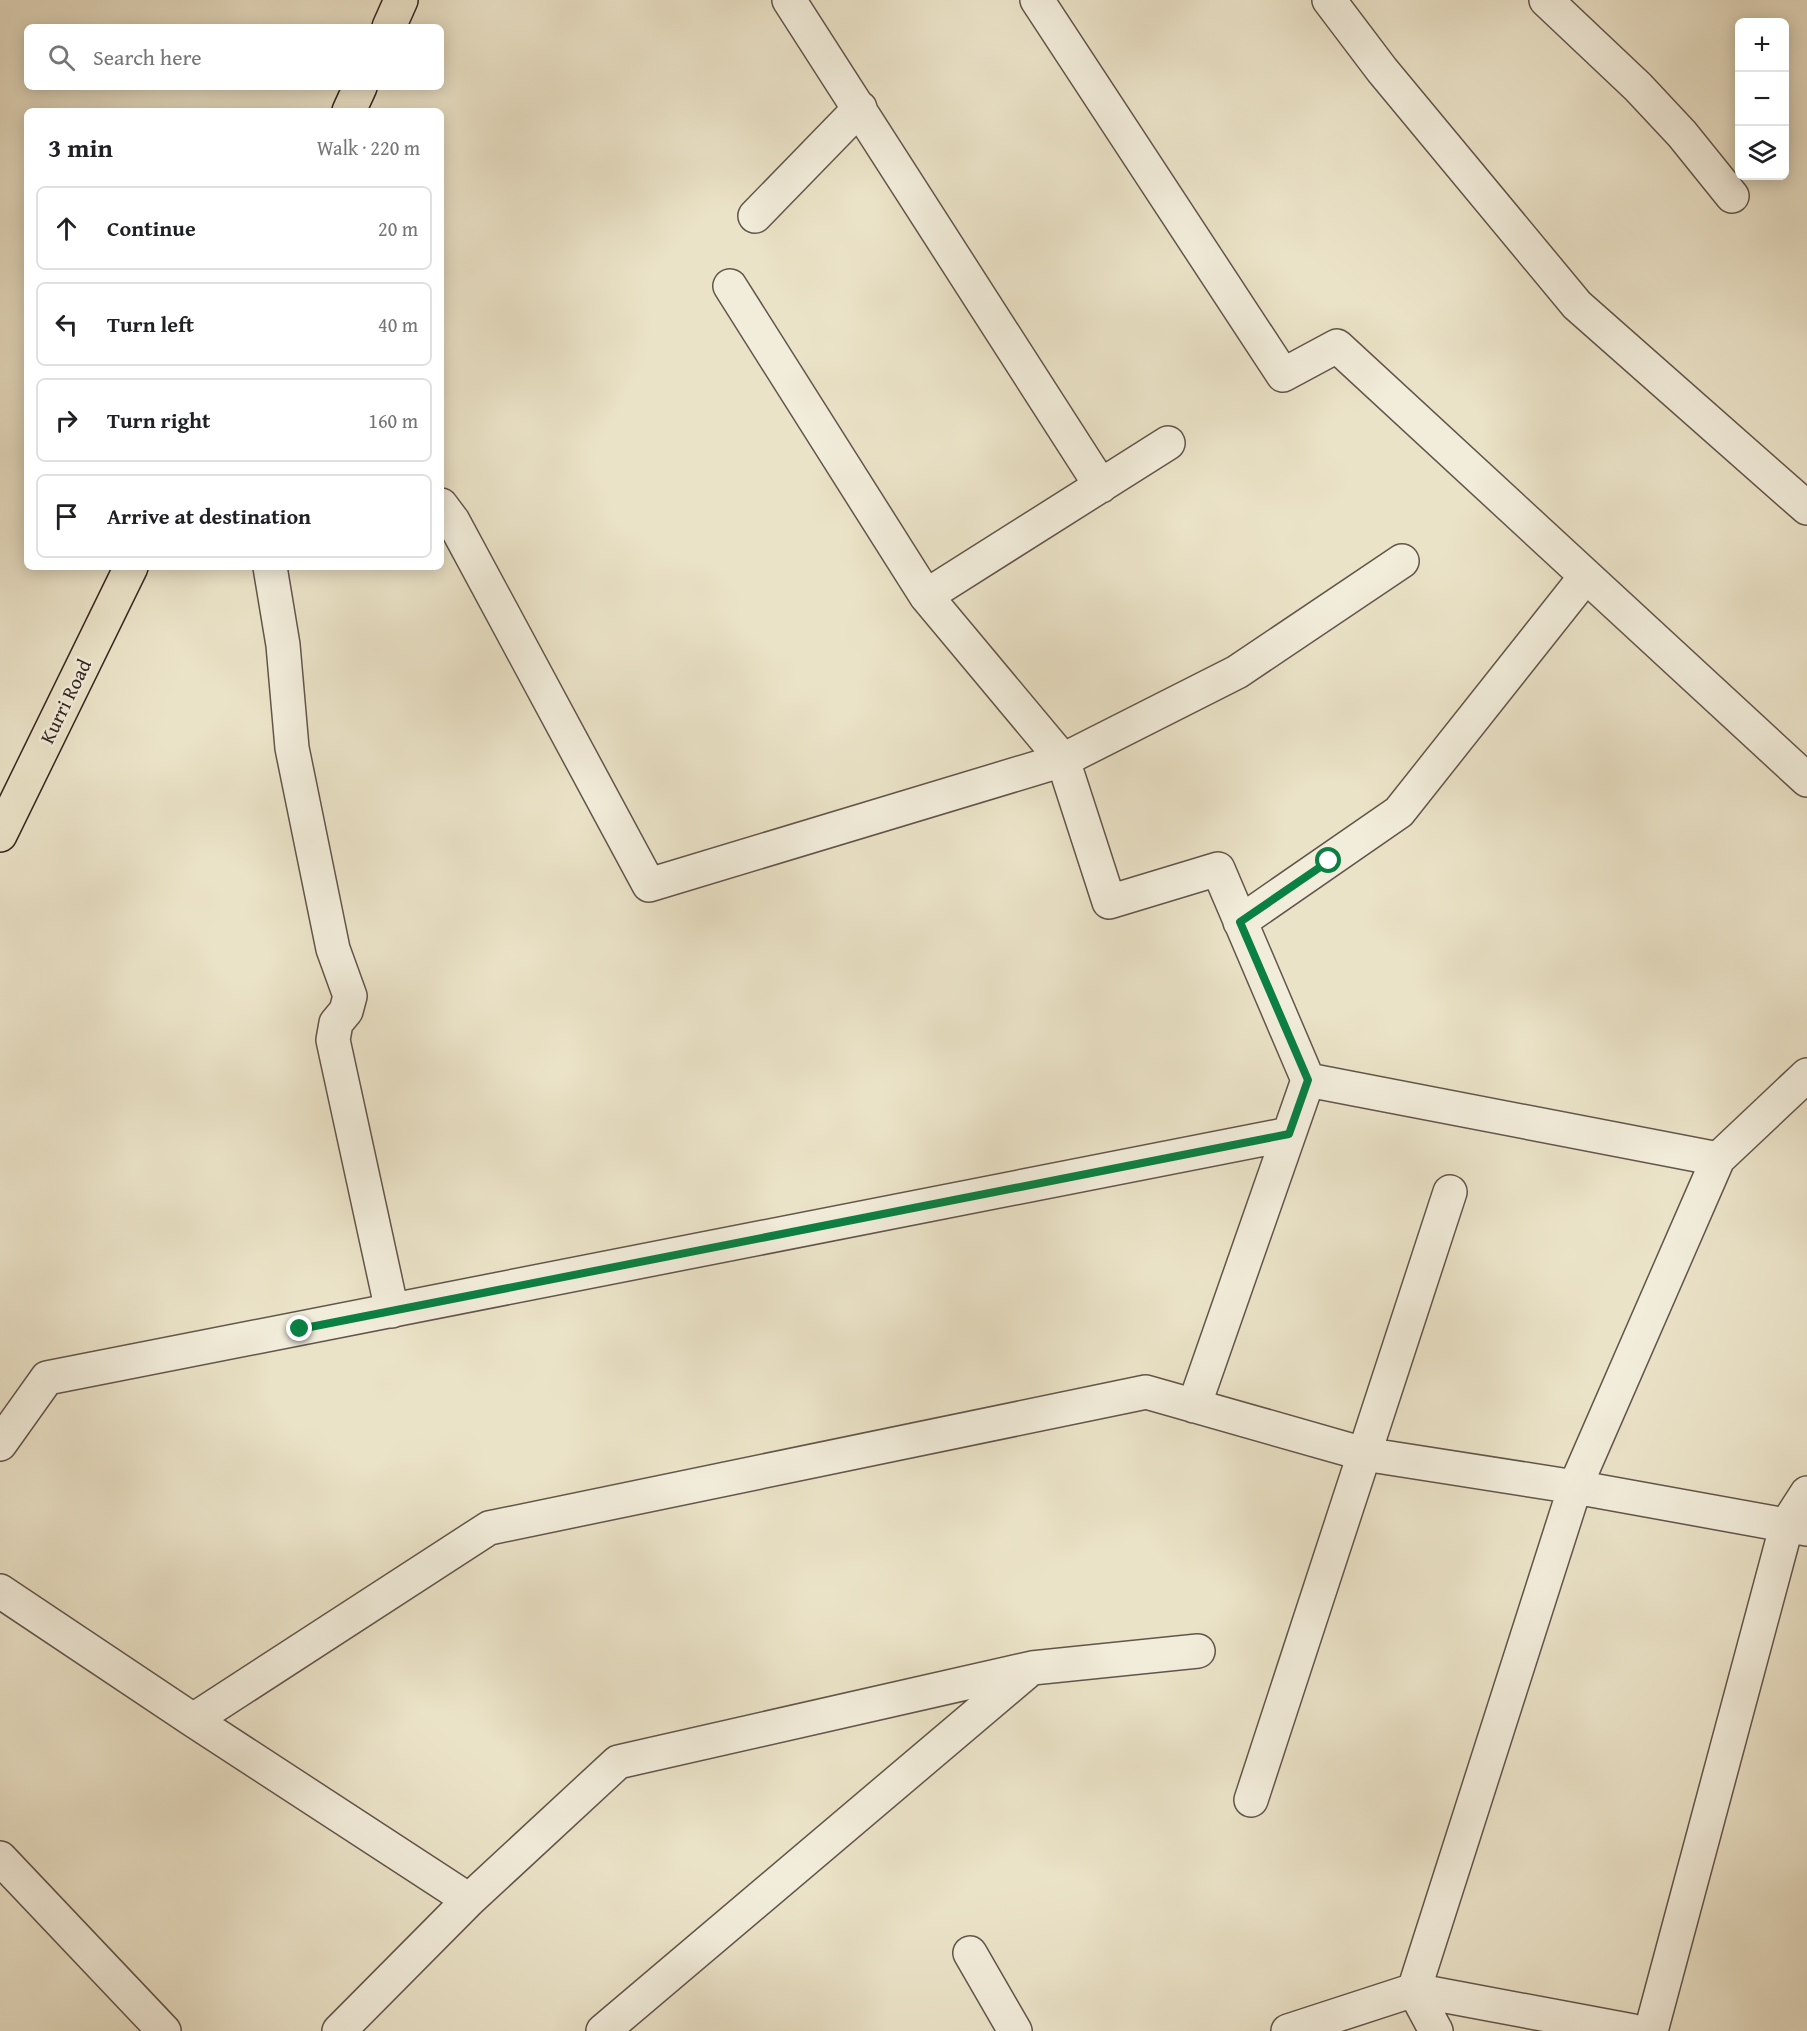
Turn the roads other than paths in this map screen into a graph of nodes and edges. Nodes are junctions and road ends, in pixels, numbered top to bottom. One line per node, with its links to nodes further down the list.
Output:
1 (401, 0): 6 (main road)
2 (789, 0): 9 (street)
3 (1037, 0): 20 (street)
4 (1329, 0): 15 (street)
5 (1546, 0): 10 (street)
6 (390, 24)
7 (359, 90): 8 (main road)
8 (350, 108)
9 (860, 108): 11 (street); 14 (street)
10 (1732, 196)
11 (754, 216)
12 (730, 286): 21 (street)
13 (1168, 443): 14 (street)
14 (1101, 486): 21 (street)
15 (1807, 508)
16 (444, 509): 22 (street)
17 (1402, 561): 22 (street)
18 (129, 570): 24 (main road, Kurri Road)
19 (270, 570): 31 (street)
20 (1586, 576): 23 (street); 25 (street)
21 (926, 596): 22 (street)
22 (1063, 760): 25 (street)
23 (1807, 780)
24 (0, 835)
25 (1240, 922): 27 (street)
26 (1807, 1076): 29 (street)
27 (1308, 1080): 28 (street); 29 (street)
28 (1289, 1134): 31 (street); 32 (street)
29 (1718, 1159): 35 (street)
30 (1450, 1192): 34 (street)
31 (392, 1311): 33 (street)
32 (1194, 1406): 34 (street); 41 (street)
33 (0, 1444)
34 (1364, 1454): 35 (street); 42 (street)
35 (1575, 1487): 37 (street); 46 (street)
36 (1807, 1493): 37 (street)
37 (1797, 1527): 54 (street)
38 (0, 1591): 41 (street)
39 (1198, 1651): 40 (street)
40 (1032, 1668): 44 (street); 49 (street)
41 (193, 1720): 44 (street)
42 (1251, 1800)
43 (0, 1858): 48 (street)
44 (469, 1900): 47 (street)
45 (970, 1953): 50 (street)
46 (1414, 1990): 51 (street); 52 (street); 53 (street)
47 (356, 2026)
48 (164, 2031)
49 (603, 2031)
50 (1015, 2031)
51 (1288, 2031)
52 (1436, 2031)
53 (1633, 2031)
54 (1651, 2031)

